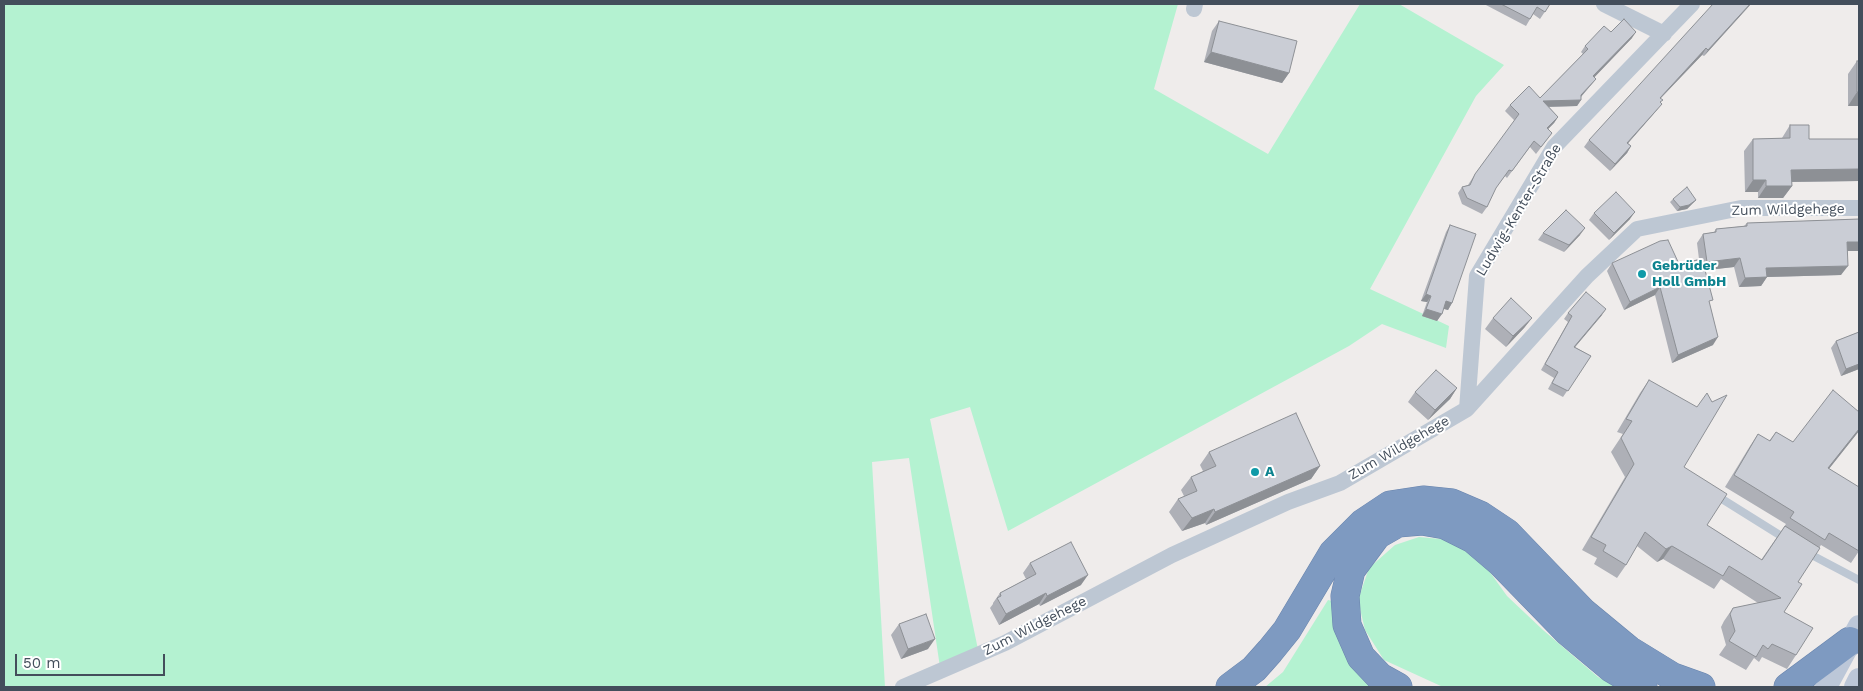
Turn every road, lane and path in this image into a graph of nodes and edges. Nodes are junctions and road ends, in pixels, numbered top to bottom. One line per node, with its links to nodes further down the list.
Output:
1 (1604, 4): 3 (street)
2 (1692, 4): 3 (street, Ludwig-Kenter-Straße)
3 (1664, 34): 5 (street, Ludwig-Kenter-Straße)
4 (1859, 208): 5 (street, Zum Wildgehege)
5 (1467, 409): 10 (street, Zum Wildgehege)
6 (1722, 499): 7 (lane)
7 (1859, 580)
8 (1855, 634): 15 (highway); 16 (main road)
9 (1859, 679): 17 (main road)
10 (903, 687)
11 (1230, 687): 14 (highway)
12 (1398, 687): 13 (highway)
13 (1642, 687)
14 (1701, 687)
15 (1788, 687)
16 (1826, 687)
17 (1855, 687)

